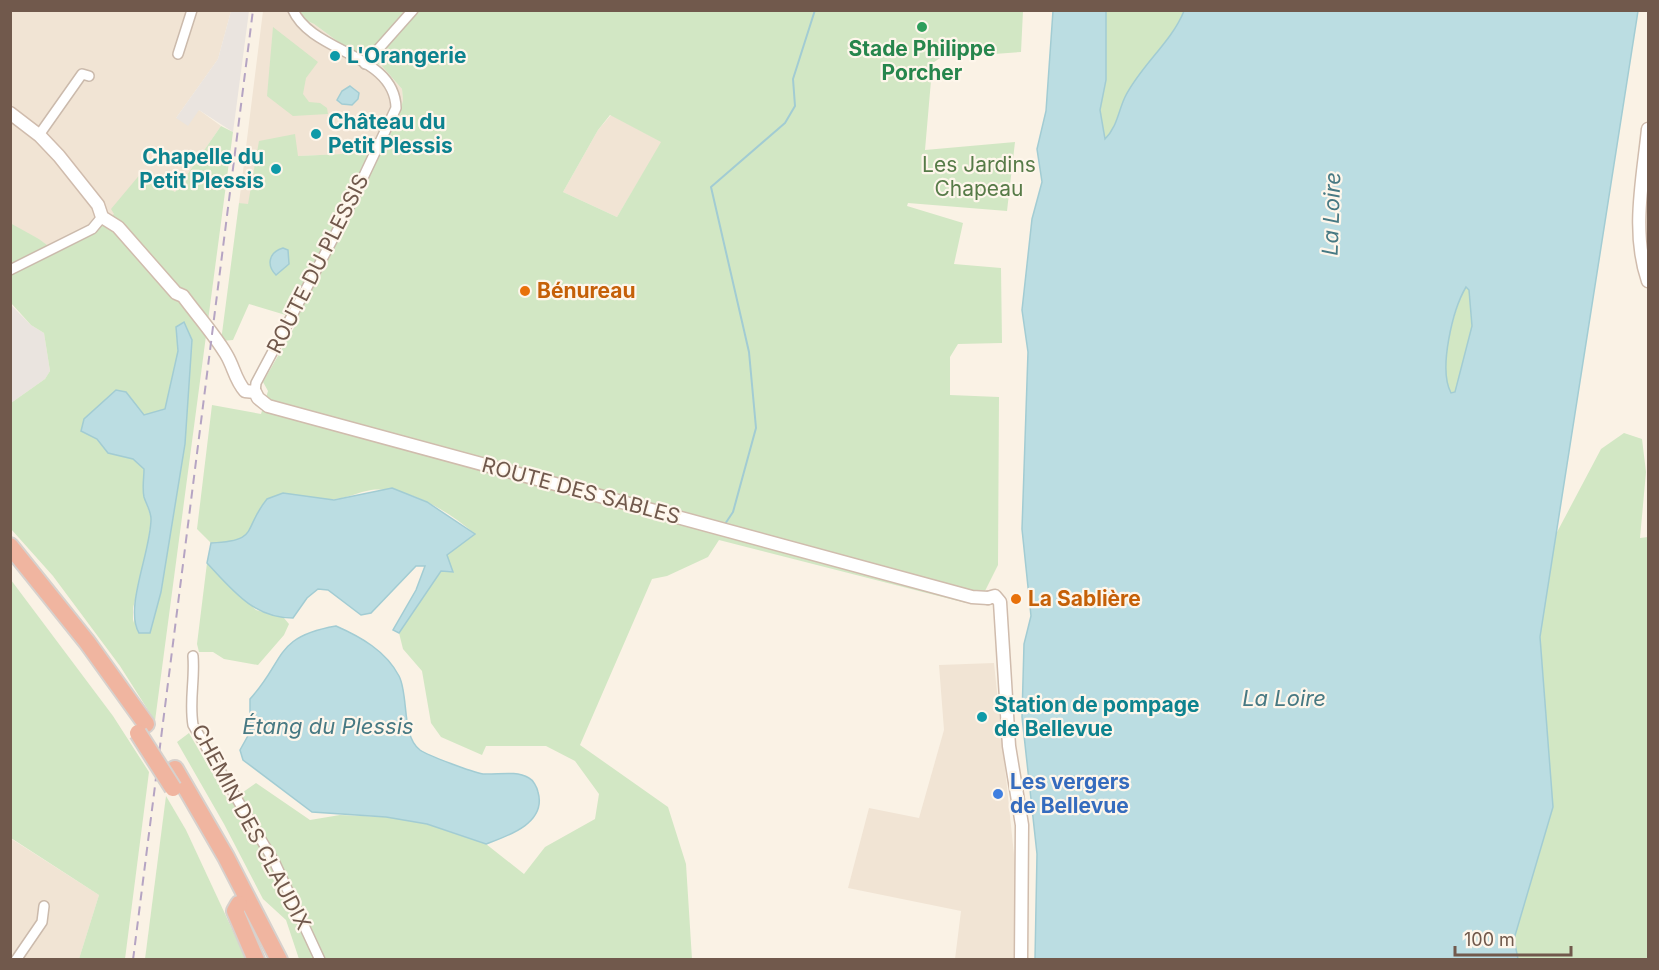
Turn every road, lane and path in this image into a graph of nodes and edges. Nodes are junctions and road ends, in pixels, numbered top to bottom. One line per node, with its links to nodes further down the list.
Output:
1 (192, 10): 4 (street)
2 (293, 10): 5 (street, ROUTE DU PLESSIS)
3 (414, 10): 5 (street)
4 (178, 54)
5 (365, 64): 13 (street, ROUTE DU PLESSIS)
6 (89, 76): 9 (street)
7 (10, 113): 9 (street)
8 (1648, 129): 12 (street)
9 (39, 135): 10 (street)
10 (102, 217): 11 (street); 13 (street, ROUTE DES SABLES)
11 (10, 270)
12 (1648, 281)
13 (255, 392): 25 (street, ROUTE DES SABLES)
14 (10, 546): 17 (highway)
15 (10, 563): 17 (highway)
16 (193, 656): 24 (street, CHEMIN DES CLAUDIX)
17 (142, 728): 18 (highway, bridge); 23 (highway)
18 (239, 904): 21 (highway); 22 (highway)
19 (44, 906): 20 (street)
20 (16, 960)
21 (256, 960)
22 (267, 960)
23 (279, 960)
24 (320, 960)
25 (1021, 960)

